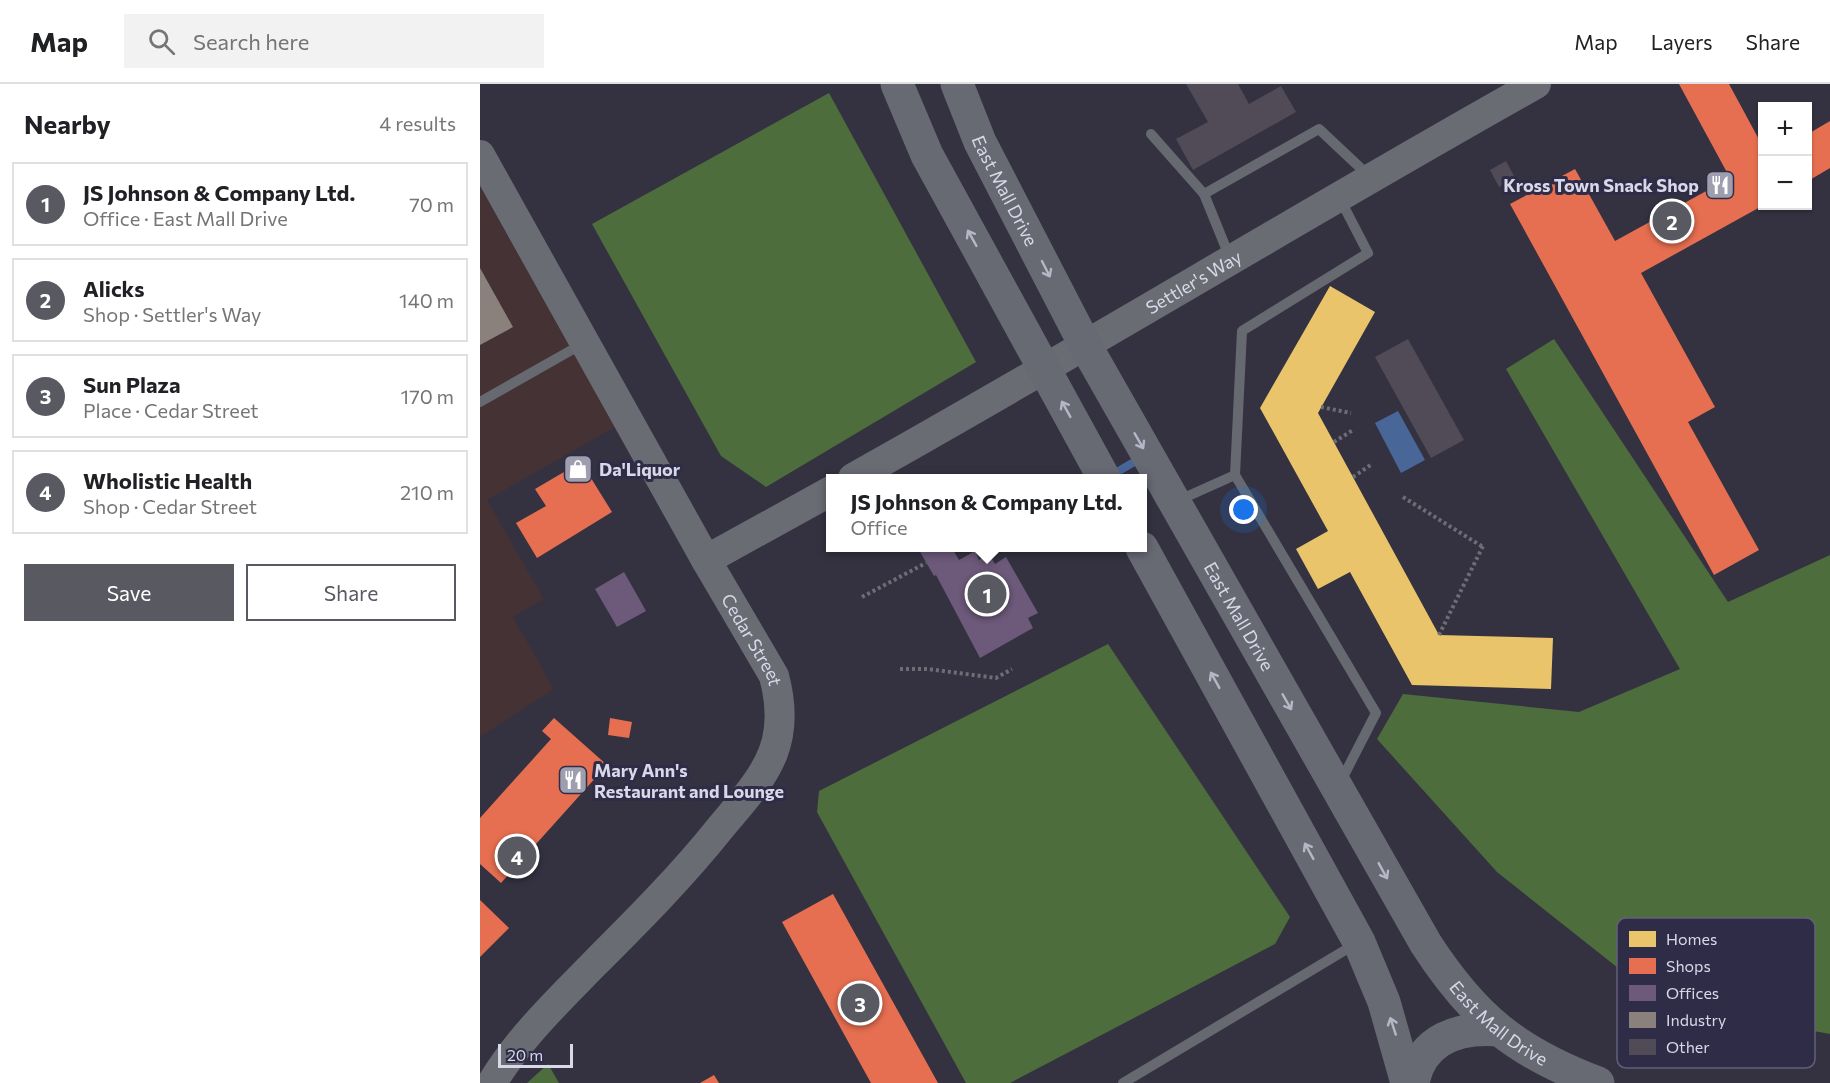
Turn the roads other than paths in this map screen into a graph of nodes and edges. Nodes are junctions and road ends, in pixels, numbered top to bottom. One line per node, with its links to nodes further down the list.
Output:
1 (897, 84): 12 (main road, one-way to 1)
2 (957, 84): 11 (main road, East Mall Drive, one-way to 11)
3 (1536, 84): 6 (main road, Settler's Way)
4 (1150, 134): 7 (lane)
5 (480, 155): 10 (main road, Cedar Street)
6 (1370, 177): 7 (lane); 8 (main road, Settler's Way)
7 (1204, 194): 9 (lane)
8 (1338, 196): 9 (main road, Settler's Way); 16 (lane)
9 (1231, 261): 11 (main road, Settler's Way)
10 (584, 343): 13 (lane); 20 (main road, Cedar Street)
11 (1084, 343): 12 (main road, Settler's Way); 18 (main road, East Mall Drive, one-way to 18)
12 (1044, 369): 14 (main road, Settler's Way); 15 (main road, one-way to 12)
13 (480, 402)
14 (860, 474)
15 (1102, 474)
16 (1235, 475): 18 (lane); 21 (lane)
17 (826, 494): 20 (main road)
18 (1174, 502): 21 (main road, East Mall Drive, one-way to 21)
19 (1144, 552): 22 (main road, one-way to 19)
20 (706, 560): 24 (main road, Cedar Street)
21 (1336, 789): 23 (main road, East Mall Drive, one-way to 23)
22 (1359, 942): 25 (lane); 26 (main road, one-way to 22)
23 (1511, 1039): 27 (main road); 28 (main road); 29 (main road, East Mall Drive)
24 (492, 1083)
25 (1123, 1083)
26 (1407, 1083)
27 (1413, 1083)
28 (1542, 1083)
29 (1598, 1083)

